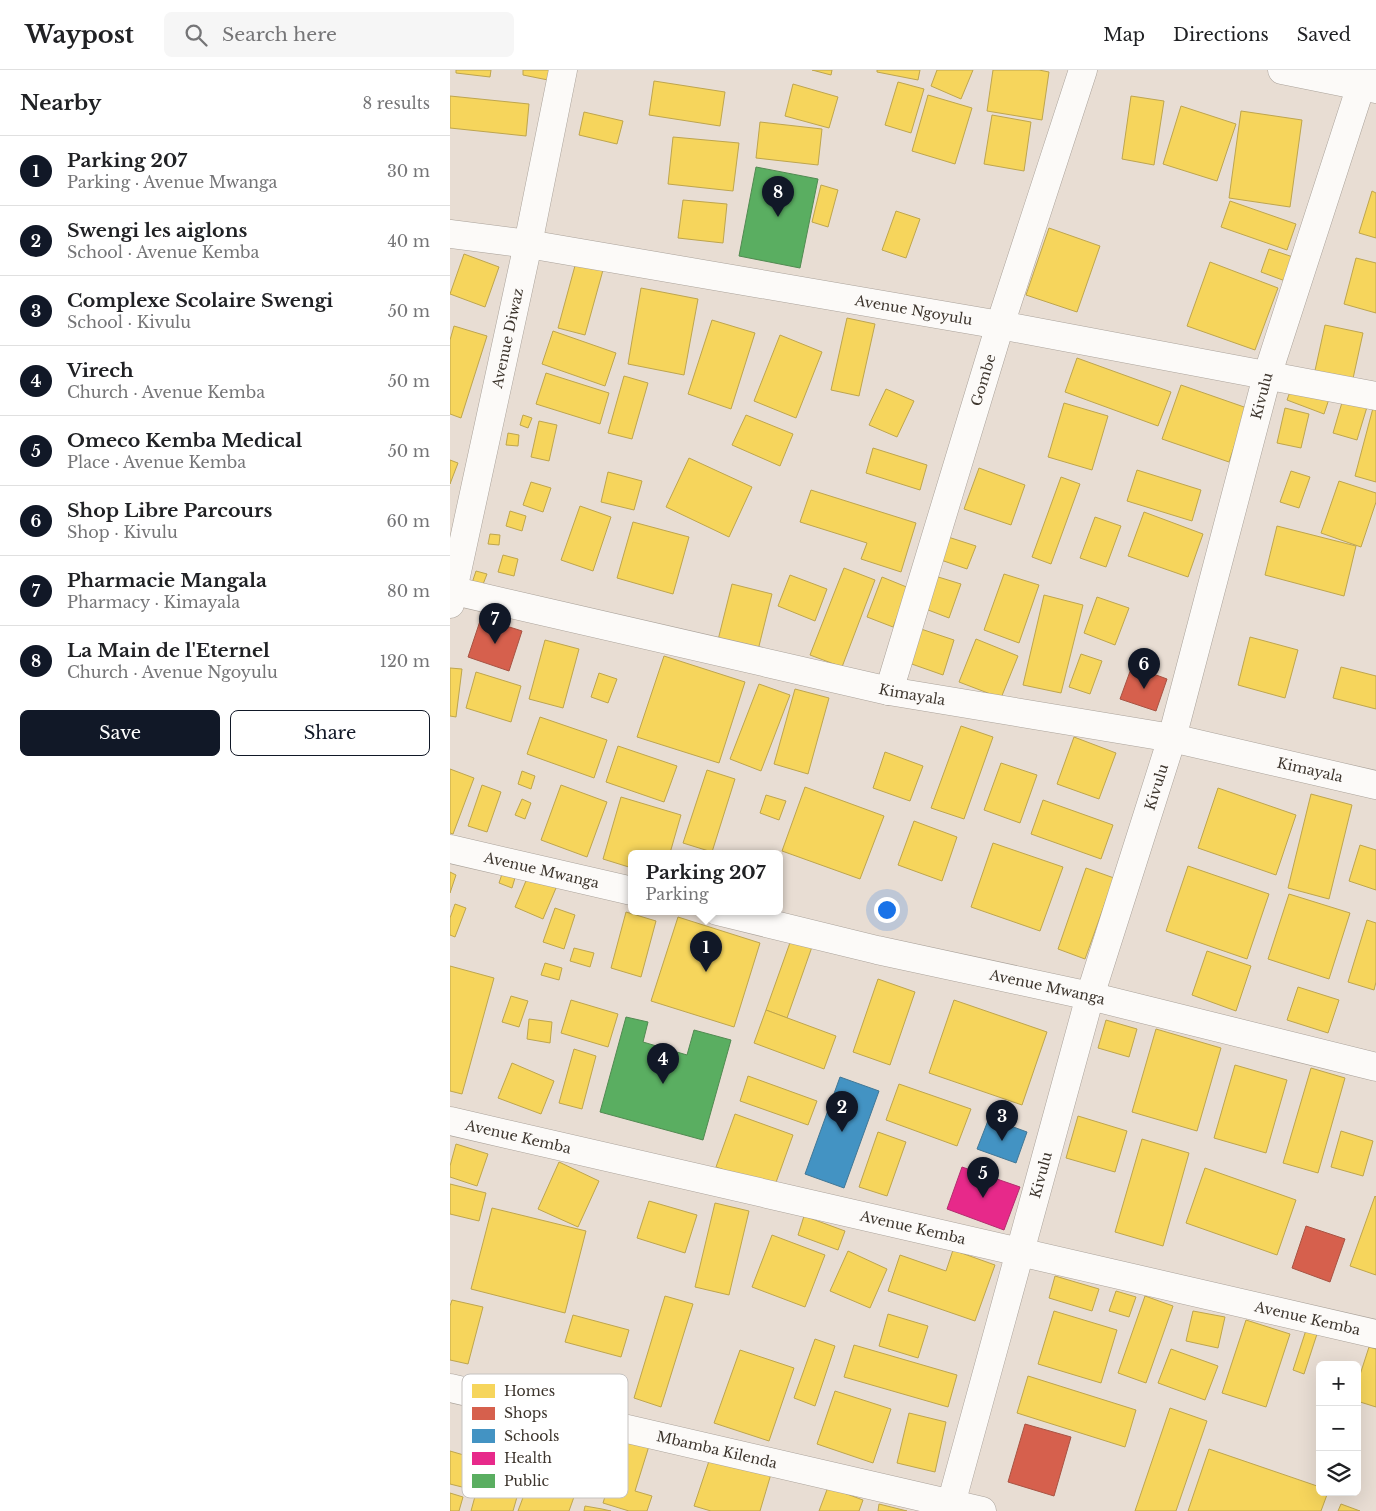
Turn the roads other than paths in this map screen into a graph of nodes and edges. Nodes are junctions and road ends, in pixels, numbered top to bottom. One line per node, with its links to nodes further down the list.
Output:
1 (563, 70): 6 (street, Avenue Diwaz)
2 (1082, 70): 7 (street, Gombe)
3 (1282, 70): 4 (street)
4 (1368, 81): 8 (street, Kivulu)
5 (450, 234): 6 (street, Avenue Ngoyulu)
6 (528, 244): 7 (street, Avenue Ngoyulu); 10 (street, Avenue Diwaz)
7 (1000, 325): 8 (street, Avenue Ngoyulu); 11 (street, Gombe)
8 (1267, 376): 9 (street, Avenue Ngoyulu); 12 (street, Kivulu)
9 (1376, 396)
10 (451, 595): 11 (street, Kimayala)
11 (889, 691): 12 (street, Kimayala)
12 (1172, 738): 13 (street, Kimayala); 17 (street, Kivulu)
13 (1376, 785)
14 (450, 849): 15 (street, Avenue Mwanga)
15 (628, 890)
16 (733, 915): 17 (street, Avenue Mwanga)
17 (1090, 996): 18 (street, Avenue Mwanga); 20 (street, Kivulu)
18 (1376, 1067)
19 (450, 1121): 20 (street, Avenue Kemba)
20 (1020, 1251): 21 (street, Avenue Kemba); 23 (street, Kivulu)
21 (1376, 1334)
22 (628, 1429): 23 (street, Mbamba Kilenda)
23 (950, 1504): 24 (street, Mbamba Kilenda)
24 (982, 1511)

